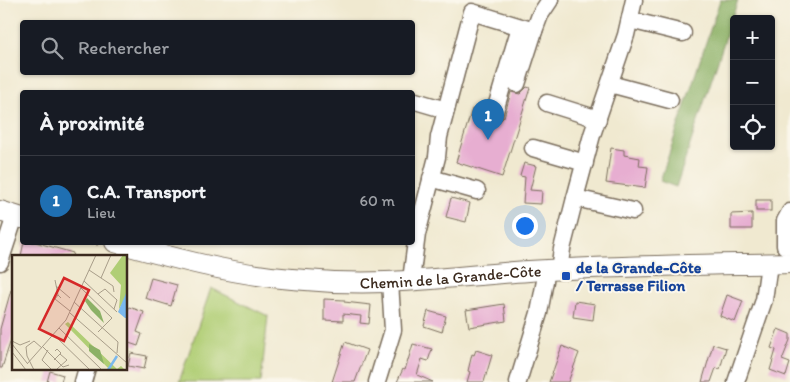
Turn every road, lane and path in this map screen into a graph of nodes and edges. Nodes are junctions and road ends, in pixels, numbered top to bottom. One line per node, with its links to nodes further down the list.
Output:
1 (550, 0): 4 (street)
2 (634, 0): 3 (street)
3 (630, 20): 5 (street); 7 (street)
4 (527, 29): 6 (street); 11 (street); 12 (street)
5 (683, 33)
6 (517, 84)
7 (610, 84): 8 (street); 13 (street)
8 (670, 100)
9 (415, 101): 11 (street)
10 (547, 103): 13 (street)
11 (446, 110): 16 (street)
12 (494, 114)
13 (598, 119): 15 (street)
14 (533, 148): 15 (street)
15 (585, 163): 18 (street)
16 (431, 178): 17 (street); 19 (street)
17 (477, 191)
18 (575, 198): 20 (street); 28 (street)
19 (418, 202): 23 (street)
20 (633, 211)
21 (790, 212): 26 (street)
22 (12, 215): 27 (street)
23 (415, 236)
24 (414, 245): 29 (street)
25 (122, 246): 30 (main road, Chemin de la Grande-Côte)
26 (784, 257): 28 (main road, Chemin de la Grande-Côte); 35 (street)
27 (0, 262)
28 (553, 270): 29 (main road, Chemin de la Grande-Côte); 34 (street)
29 (411, 280): 30 (main road, Chemin de la Grande-Côte)
30 (390, 282): 33 (street)
31 (87, 370): 32 (street)
32 (83, 382)
33 (377, 382)
34 (518, 382)
35 (736, 382)

